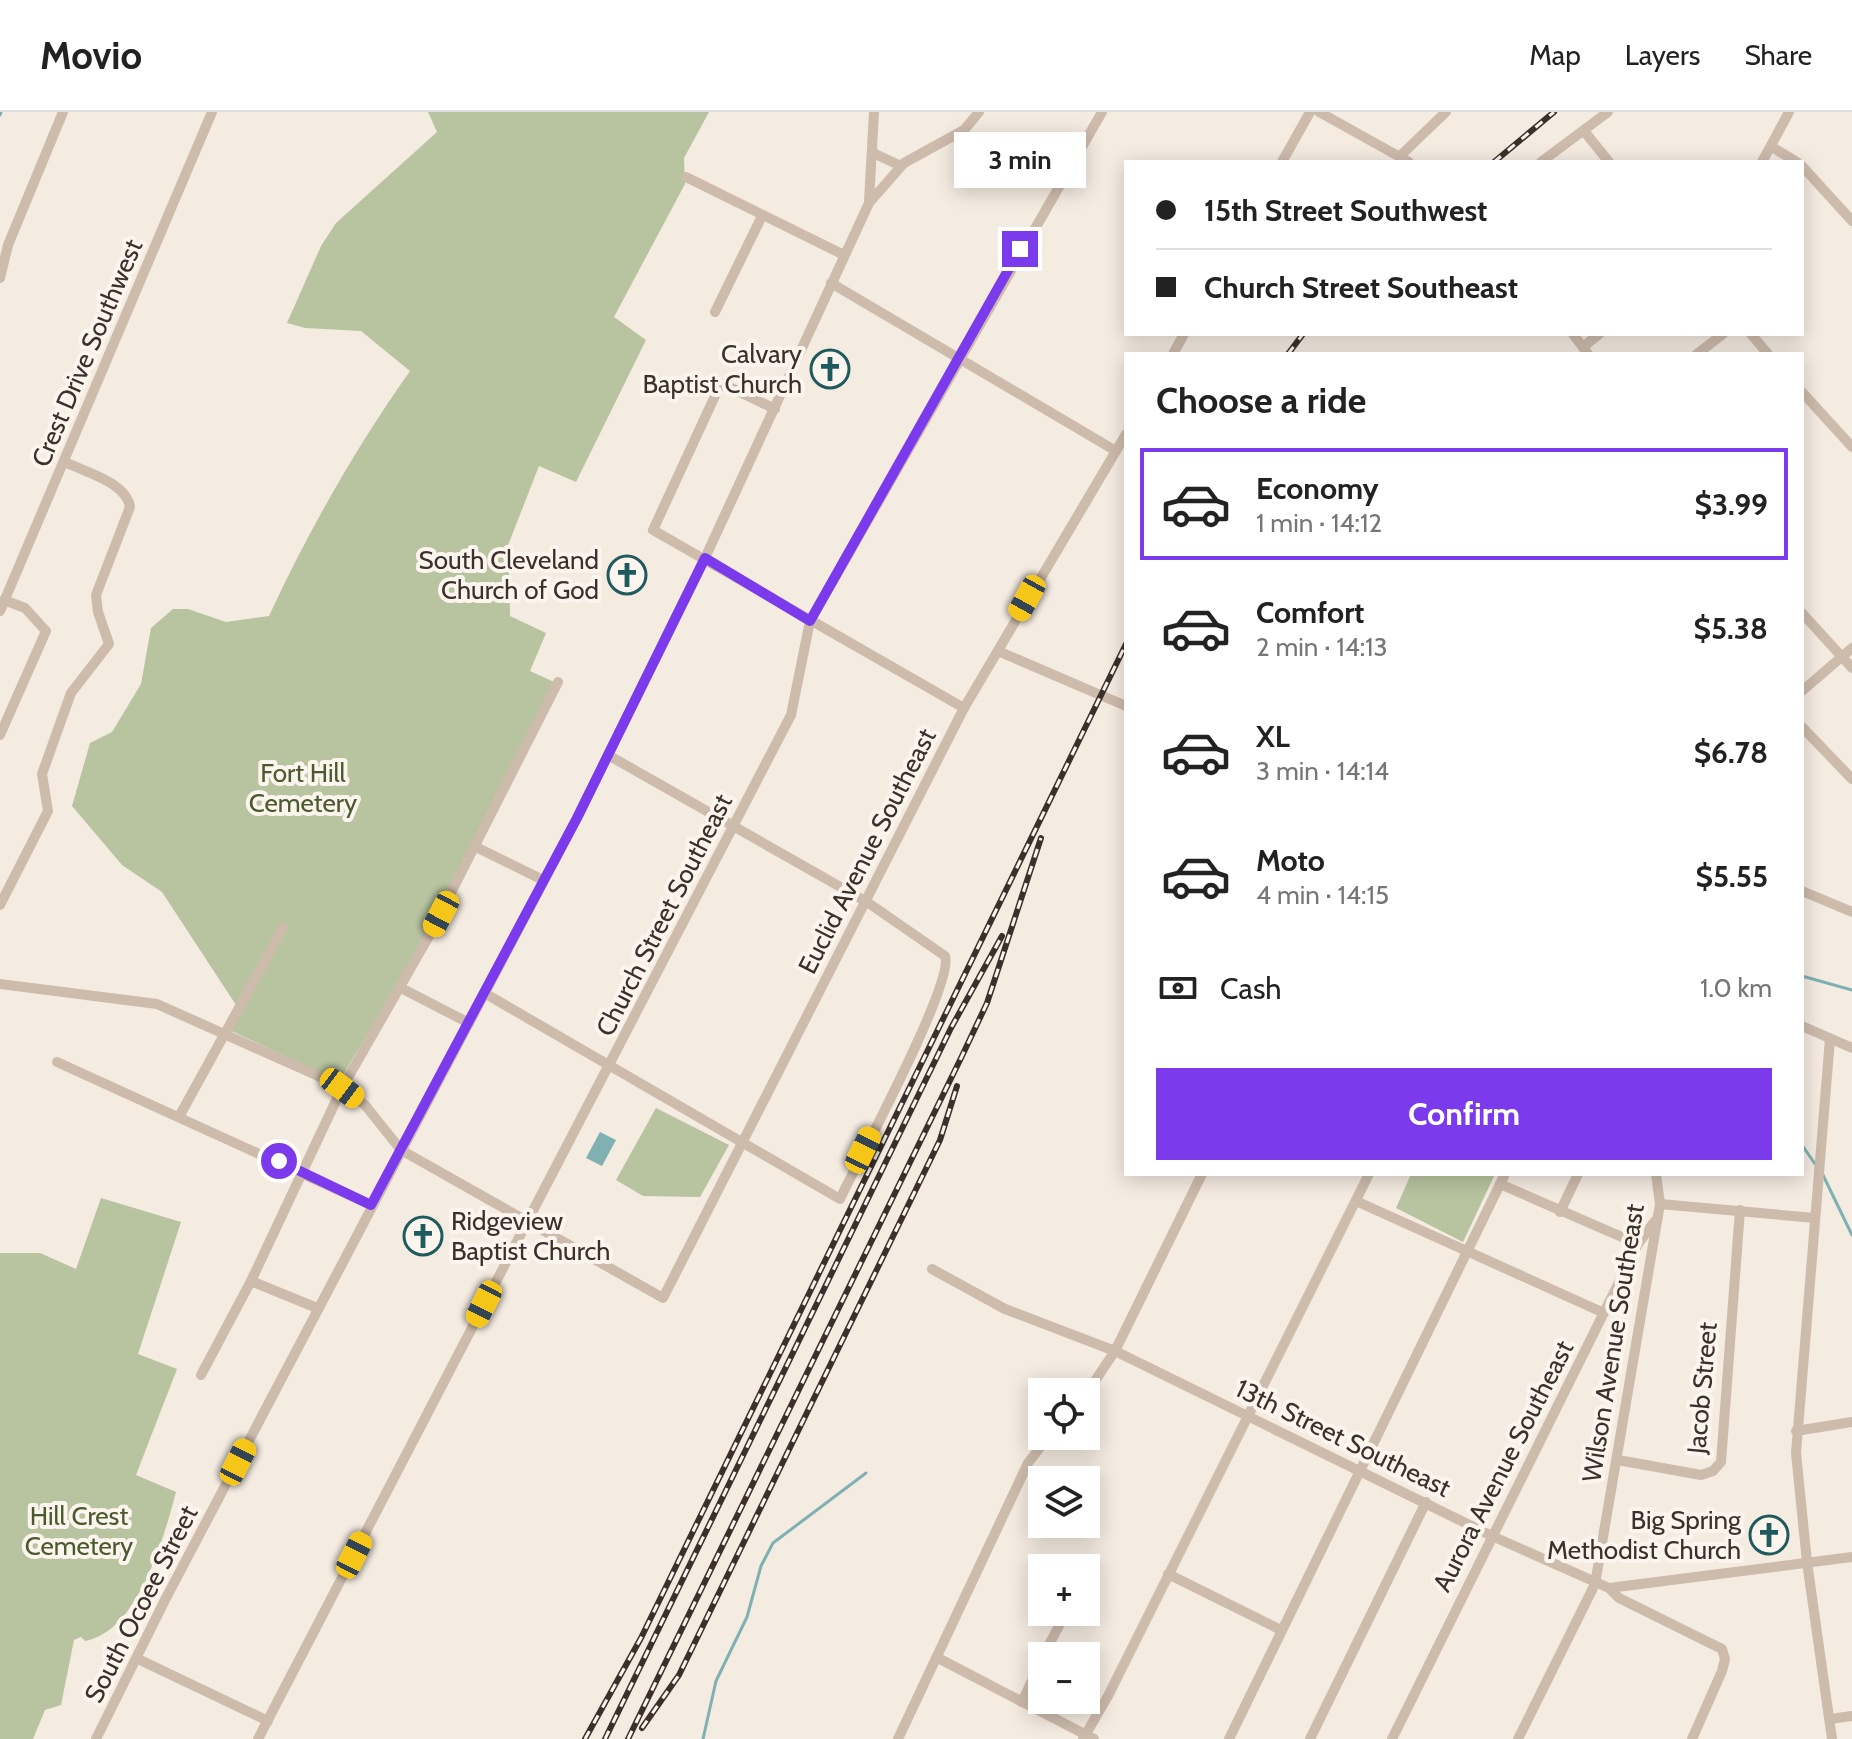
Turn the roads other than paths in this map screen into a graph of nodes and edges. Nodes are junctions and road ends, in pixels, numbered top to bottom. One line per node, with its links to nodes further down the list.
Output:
1 (63, 112): 27 (street)
2 (212, 112): 40 (street, Crest Drive Southwest)
3 (874, 112): 13 (street)
4 (979, 112): 20 (street, South Ocoee Street)
5 (1102, 112): 34 (street, Church Street Southeast)
6 (1310, 112): 15 (street)
7 (1319, 112): 14 (street)
8 (1446, 112): 14 (street)
9 (1608, 112): 11 (street)
10 (1789, 112): 12 (street)
11 (1584, 131): 16 (street); 17 (street)
12 (1772, 147): 18 (street); 19 (street)
13 (873, 153): 20 (street); 23 (street)
14 (1404, 159)
15 (1283, 160)
16 (1544, 160)
17 (1607, 160)
18 (1763, 160)
19 (1794, 160)
20 (901, 166): 23 (street, South Ocoee Street)
21 (1804, 168): 25 (street)
22 (686, 177): 24 (street)
23 (869, 203): 26 (street, South Ocoee Street)
24 (762, 216): 26 (street); 29 (street)
25 (1852, 221)
26 (844, 255): 28 (street, South Ocoee Street)
27 (0, 278)
28 (831, 283): 34 (street); 36 (street, South Ocoee Street)
29 (715, 312)
30 (1720, 336): 32 (street)
31 (1753, 336): 33 (street)
32 (1700, 352)
33 (1766, 352)
34 (959, 359): 39 (street); 45 (street, Church Street Southeast)
35 (1804, 394): 38 (street)
36 (775, 409): 41 (street, South Ocoee Street); 41 (street)
37 (1124, 437): 39 (street, Euclid Avenue Southeast)
38 (1852, 447)
39 (1116, 451): 47 (street, Euclid Avenue Southeast)
40 (65, 462): 42 (street, Crest Drive Southwest); 63 (street)
41 (705, 558): 45 (street); 56 (street, South Ocoee Street)
42 (4, 600): 43 (street, Crest Drive Southwest); 55 (street)
43 (0, 611)
44 (1804, 615): 48 (street)
45 (810, 621): 53 (street); 58 (street, Church Street Southeast)
46 (1852, 648): 48 (street)
47 (998, 651): 52 (street); 53 (street, Euclid Avenue Southeast)
48 (1841, 656): 49 (street); 51 (street)
49 (1852, 668)
50 (558, 682): 59 (street)
51 (1804, 689)
52 (1124, 705)
53 (964, 708): 62 (street, Euclid Avenue Southeast)
54 (1804, 729): 57 (street)
55 (0, 735)
56 (608, 755): 58 (street); 60 (street, South Ocoee Street)
57 (1852, 779)
58 (734, 827): 62 (street); 75 (street, Church Street Southeast)
59 (476, 847): 60 (street); 67 (street)
60 (543, 880): 68 (street, South Ocoee Street)
61 (1804, 892): 64 (street)
62 (867, 902): 78 (street, Euclid Avenue Southeast); 78 (street)
63 (0, 905)
64 (1852, 912)
65 (283, 928): 71 (street)
66 (0, 984): 71 (street)
67 (399, 987): 69 (street); 76 (street)
68 (486, 994): 69 (street, South Ocoee Street); 75 (street)
69 (469, 1023): 79 (street, South Ocoee Street)
70 (1804, 1027): 72 (street)
71 (225, 1035): 76 (street); 77 (street)
72 (1830, 1039): 73 (street); 92 (street)
73 (1852, 1048)
74 (57, 1062): 77 (street)
75 (612, 1065): 78 (street); 93 (street, Church Street Southeast)
76 (342, 1088): 79 (street); 80 (street)
77 (180, 1115): 80 (street)
78 (742, 1142): 93 (street, Euclid Avenue Southeast)
79 (401, 1150): 88 (street, South Ocoee Street); 93 (street)
80 (303, 1173): 88 (street); 97 (street)
81 (1201, 1176): 100 (street)
82 (1368, 1176): 86 (street)
83 (1577, 1176): 90 (street)
84 (1656, 1176): 87 (street, Wilson Avenue Southeast)
85 (1502, 1179): 90 (street); 95 (street)
86 (1356, 1201): 95 (street); 103 (street)
87 (1660, 1204): 89 (street); 91 (street, Wilson Avenue Southeast)
88 (371, 1205): 98 (street, South Ocoee Street)
89 (1740, 1210): 92 (street); 107 (street, Jacob Street)
90 (1560, 1212): 94 (street)
91 (1658, 1216): 94 (street, Aurora Avenue Southeast); 107 (street, Wilson Avenue Southeast)
92 (1815, 1218): 105 (street)
93 (527, 1220): 123 (street, Church Street Southeast)
94 (1638, 1244): 99 (street, Aurora Avenue Southeast)
95 (1467, 1252): 99 (street); 108 (street)
96 (932, 1269): 100 (street, 13th Street Southeast)
97 (251, 1281): 98 (street); 101 (street)
98 (317, 1308): 118 (street, South Ocoee Street)
99 (1604, 1313): 110 (street, Aurora Avenue Southeast)
100 (1115, 1351): 102 (street); 103 (street, 13th Street Southeast)
101 (201, 1375)
102 (1097, 1378)
103 (1249, 1415): 108 (street, 13th Street Southeast); 113 (street)
104 (1852, 1422): 105 (street)
105 (1796, 1431): 112 (street)
106 (1038, 1450): 117 (street)
107 (1618, 1460): 114 (street, Wilson Avenue Southeast)
108 (1361, 1470): 109 (street, 13th Street Southeast); 116 (street)
109 (1426, 1502): 110 (street, 13th Street Southeast); 129 (street)
110 (1492, 1536): 114 (street, 13th Street Southeast); 130 (street, Aurora Avenue Southeast)
111 (1852, 1557): 112 (street)
112 (1807, 1562): 115 (street); 122 (street)
113 (1168, 1574): 116 (street); 124 (street)
114 (1595, 1584): 115 (street, 13th Street Southeast); 131 (street, Wilson Avenue Southeast)
115 (1609, 1588): 132 (street, 13th Street Southeast)
116 (1281, 1630): 128 (street)
117 (938, 1658): 120 (street); 127 (street)
118 (138, 1659): 123 (street); 125 (street, South Ocoee Street)
119 (1028, 1689): 120 (street)
120 (1022, 1702): 124 (street)
121 (1852, 1716): 122 (street)
122 (1830, 1719): 133 (street)
123 (268, 1721): 126 (street, Church Street Southeast)
124 (1088, 1737)
125 (96, 1739)
126 (258, 1739)
127 (898, 1739)
128 (1229, 1739)
129 (1310, 1739)
130 (1392, 1739)
131 (1518, 1739)
132 (1692, 1739)
133 (1832, 1739)

